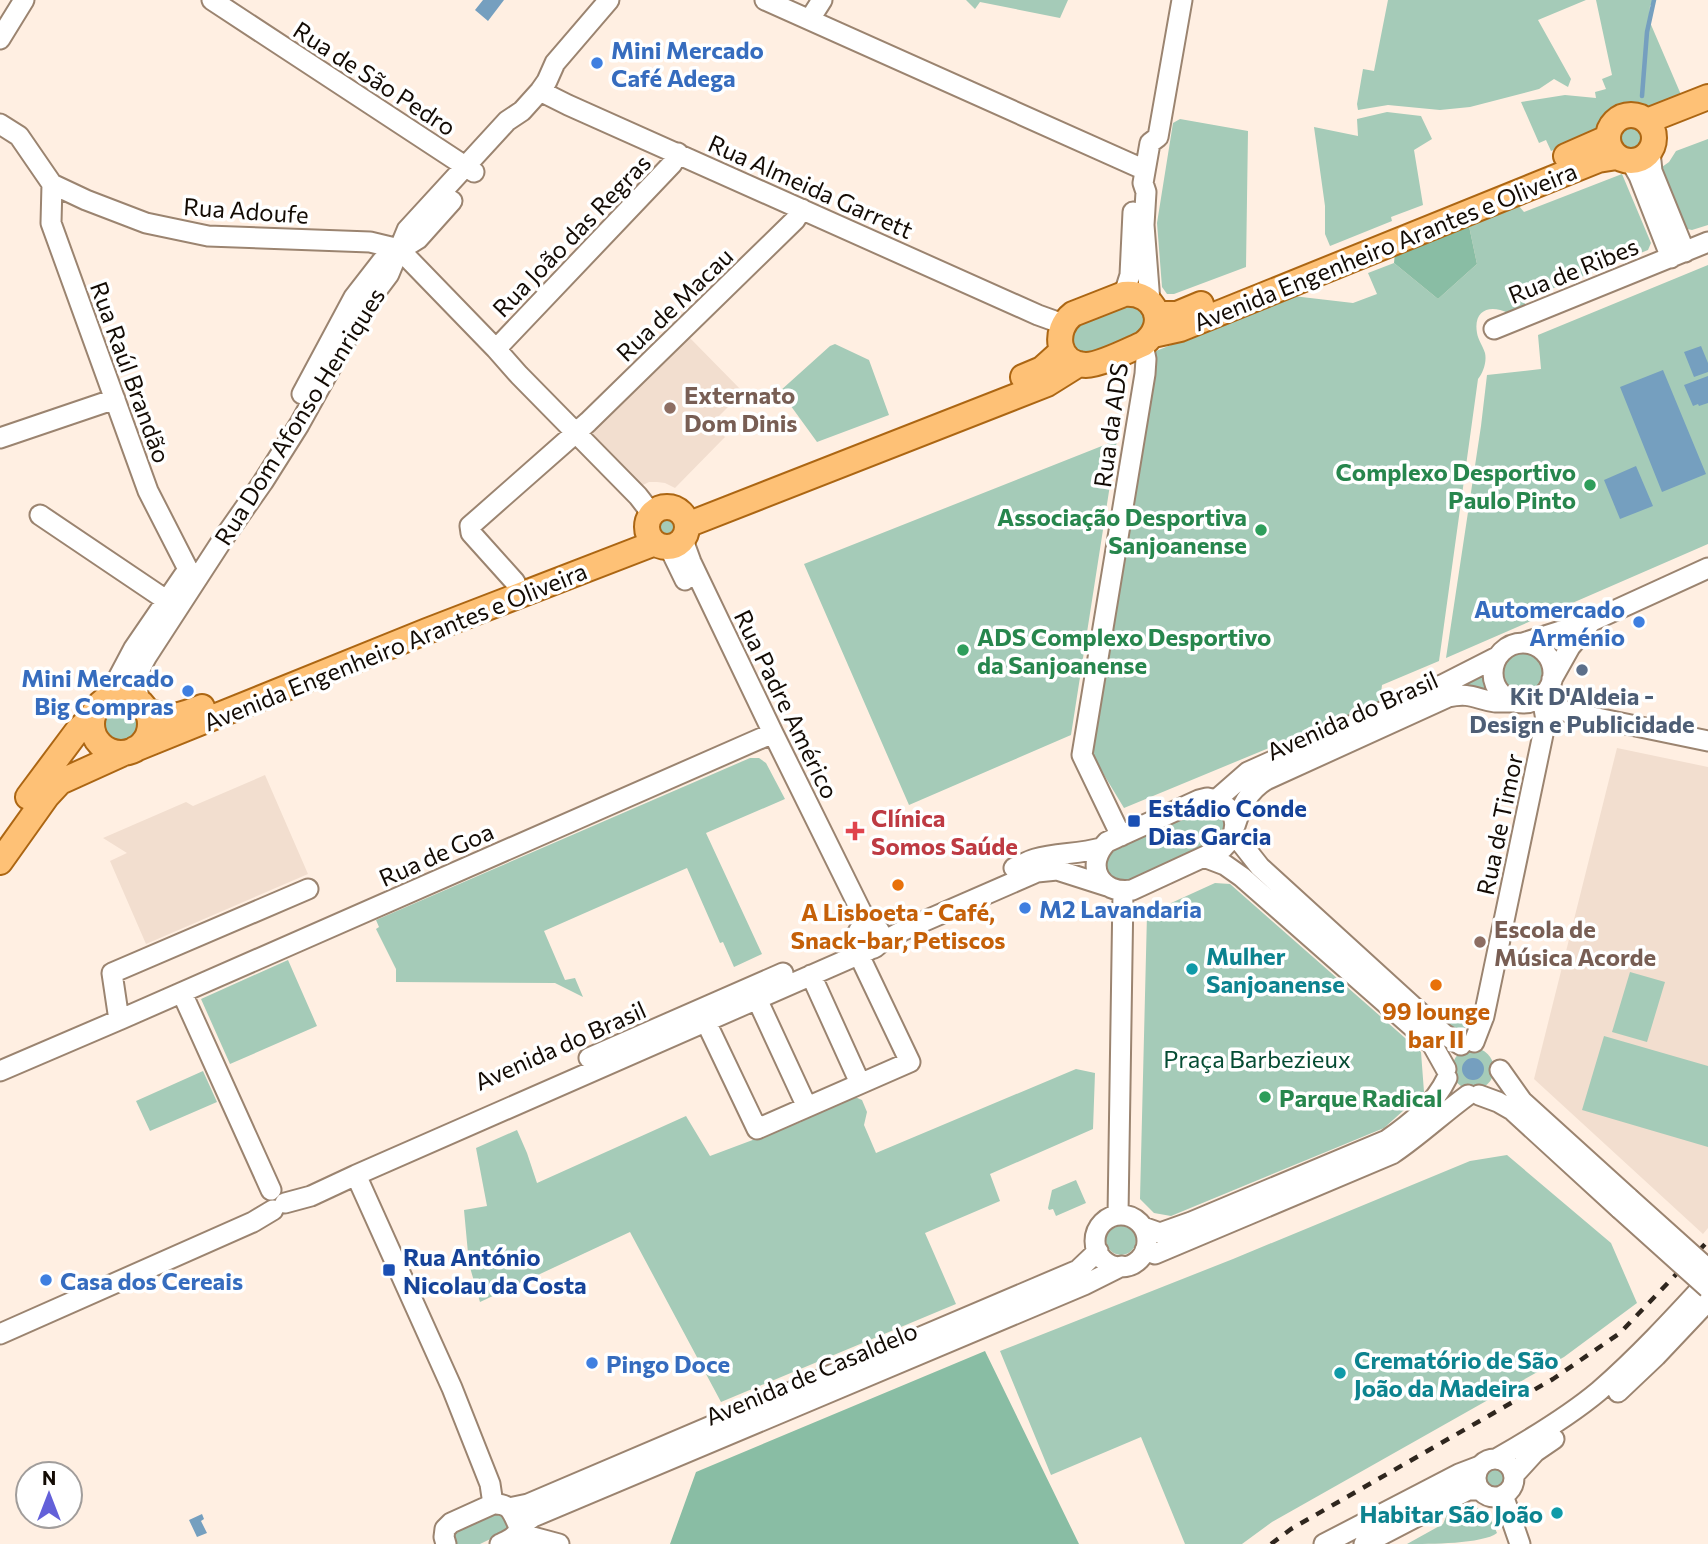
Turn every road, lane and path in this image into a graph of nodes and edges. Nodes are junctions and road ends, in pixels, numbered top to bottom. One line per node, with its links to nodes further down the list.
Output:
1 (24, 0): 10 (street)
2 (212, 0): 18 (street, Rua de São Pedro)
3 (609, 0): 11 (street, Rua Dom Afonso Henriques)
4 (623, 0): 11 (street, Rua Dom Afonso Henriques)
5 (765, 0): 9 (street)
6 (822, 0): 9 (street)
7 (1170, 0): 15 (street)
8 (1182, 0): 15 (street)
9 (810, 19): 19 (street)
10 (0, 39)
11 (543, 86): 17 (street, Rua Almeida Garrett); 18 (street, Rua Dom Afonso Henriques)
12 (1708, 97): 16 (main road, Avenida Engenheiro Arantes e Oliveira)
13 (1708, 115): 16 (main road, Avenida Engenheiro Arantes e Oliveira)
14 (0, 124): 20 (street)
15 (1150, 143): 19 (street)
16 (1634, 145): 24 (street, Rua de Ribes); 27 (main road, Avenida Engenheiro Arantes e Oliveira)
17 (678, 153): 21 (street, Rua Almeida Garrett); 29 (street, Rua João das Regras)
18 (471, 170): 23 (street, Rua Dom Afonso Henriques)
19 (1144, 177): 25 (street); 27 (street, Rua da ADS)
20 (52, 184): 23 (street, Rua Adoufe); 31 (street, Rua Raúl Brandão)
21 (802, 209): 26 (street, Rua Almeida Garrett); 32 (street, Rua de Macau)
22 (1708, 243): 24 (street, Rua de Ribes)
23 (399, 249): 29 (street, Rua Padre Américo); 37 (street, Rua Dom Afonso Henriques)
24 (1678, 255): 28 (street, Rua de Ribes)
25 (1124, 294): 26 (main road); 27 (main road)
26 (1063, 324): 30 (main road)
27 (1150, 324): 30 (main road, Avenida Engenheiro Arantes e Oliveira); 53 (street, Rua da ADS)
28 (1494, 329)
29 (496, 349): 32 (street, Rua Padre Américo)
30 (1071, 357): 35 (main road, Avenida Engenheiro Arantes e Oliveira)
31 (115, 399): 33 (street); 37 (street, Rua Raúl Brandão)
32 (577, 432): 35 (street, Rua Padre Américo); 38 (street, Rua de Macau)
33 (0, 438)
34 (40, 515): 39 (street)
35 (668, 530): 38 (main road, Avenida Engenheiro Arantes e Oliveira); 48 (street, Rua Padre Américo); 50 (main road, Avenida Engenheiro Arantes e Oliveira)
36 (1708, 568): 40 (street, Avenida do Brasil)
37 (191, 575): 39 (street, Rua Dom Afonso Henriques); 46 (street, Rua Dom Afonso Henriques)
38 (514, 582): 46 (main road, Avenida Engenheiro Arantes e Oliveira)
39 (166, 600): 47 (street, Rua Dom Afonso Henriques)
40 (1592, 621): 41 (street, Avenida do Brasil); 43 (street, Avenida do Brasil)
41 (1523, 643): 42 (street, Avenida do Brasil); 43 (street)
42 (1497, 657): 44 (street); 51 (street, Avenida do Brasil)
43 (1552, 679): 45 (street, Avenida do Brasil)
44 (1514, 702): 45 (street, Avenida do Brasil); 52 (street, Avenida do Brasil)
45 (1543, 702): 49 (street); 65 (street, Rua de Timor)
46 (143, 706): 47 (main road); 50 (main road, Rua Dom Afonso Henriques)
47 (100, 707): 50 (main road); 55 (main road, Rua Dom Afonso Henriques)
48 (767, 736): 59 (street, Rua Padre Américo); 61 (street, Rua de Goa)
49 (1708, 741)
50 (129, 751): 55 (main road, Rua Dom Afonso Henriques)
51 (1216, 800): 52 (street); 53 (street, Avenida do Brasil)
52 (1234, 830): 56 (street, Avenida do Brasil); 65 (street)
53 (1121, 836): 54 (street, Avenida do Brasil)
54 (1101, 848): 58 (street); 59 (street, Avenida do Brasil)
55 (1, 853)
56 (1204, 857): 58 (street, Avenida do Brasil); 67 (street)
57 (308, 889): 63 (street)
58 (1115, 889): 59 (street, Avenida do Brasil); 74 (street)
59 (868, 938): 60 (street, Avenida do Brasil); 68 (street); 72 (street, Avenida do Brasil)
60 (811, 975): 62 (street, Avenida do Brasil); 68 (street)
61 (183, 993): 63 (street, Rua de Goa); 72 (street)
62 (757, 999): 64 (street, Avenida do Brasil); 70 (street)
63 (119, 1020): 66 (street, Rua de Goa)
64 (706, 1022): 70 (street); 71 (street, Avenida do Brasil)
65 (1484, 1052): 67 (street); 69 (street); 73 (street)
66 (0, 1071)
67 (1446, 1074): 69 (street); 75 (street)
68 (860, 1083): 70 (street)
69 (1473, 1095): 73 (street); 76 (street, Avenida de Casaldelo)
70 (807, 1107)
71 (356, 1175): 72 (street, Avenida do Brasil); 89 (street)
72 (275, 1200): 83 (street, Avenida do Brasil); 84 (street, Avenida do Brasil)
73 (1625, 1203): 79 (street, bridge); 81 (street, bridge)
74 (1118, 1215): 75 (street); 77 (street)
75 (1143, 1227): 76 (street)
76 (1145, 1250): 78 (street, Avenida de Casaldelo)
77 (1098, 1251): 78 (street); 89 (street, Avenida de Casaldelo)
78 (1122, 1266): 90 (street, Avenida de Casaldelo)
79 (1708, 1269)
80 (1708, 1281): 85 (street)
81 (1708, 1288)
82 (1708, 1301): 86 (street)
83 (0, 1322)
84 (0, 1334)
85 (1488, 1462): 86 (street); 87 (street); 94 (street)
86 (1514, 1475): 88 (street)
87 (1480, 1490): 88 (street); 95 (street)
88 (1503, 1496): 96 (street)
89 (501, 1506): 90 (street); 91 (street, Avenida de Casaldelo)
90 (519, 1530): 92 (street, Avenida de Casaldelo); 93 (street)
91 (440, 1542)
92 (500, 1544)
93 (559, 1544)
94 (1324, 1544)
95 (1364, 1544)
96 (1520, 1544)

